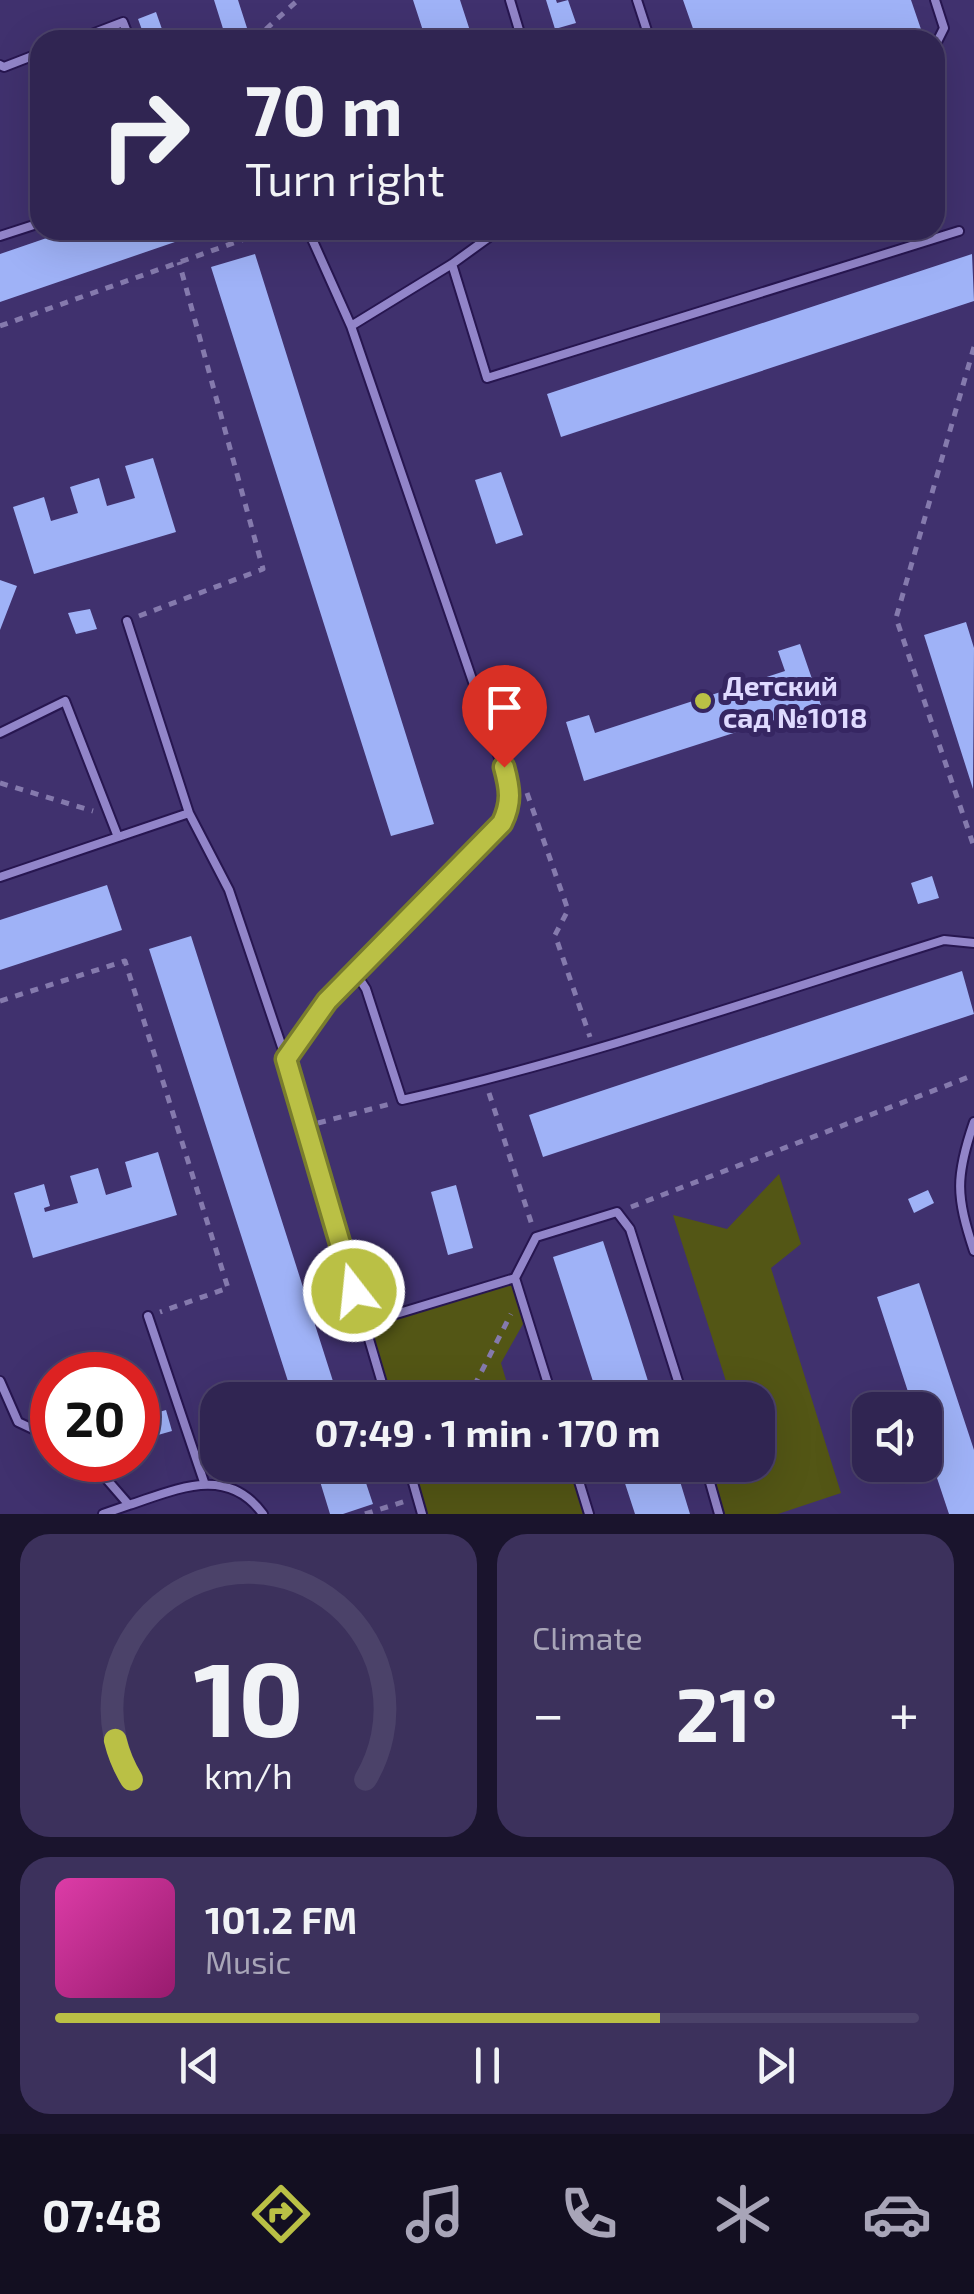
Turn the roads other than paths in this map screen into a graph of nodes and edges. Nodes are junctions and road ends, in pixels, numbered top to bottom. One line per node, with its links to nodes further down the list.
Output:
1 (510, 0): 6 (lane)
2 (637, 0): 7 (lane)
3 (935, 0): 8 (lane)
4 (102, 30): 5 (lane)
5 (126, 30)
6 (519, 30)
7 (647, 30)
8 (943, 30)
9 (30, 58): 10 (lane)
10 (0, 65)
11 (30, 226): 14 (lane)
12 (959, 231): 13 (lane)
13 (945, 235)
14 (0, 236)
15 (312, 240): 19 (lane)
16 (485, 240): 18 (lane)
17 (930, 240): 18 (lane)
18 (452, 264): 19 (lane)
19 (351, 326): 26 (lane)
20 (127, 621): 22 (lane)
21 (0, 733): 23 (lane)
22 (190, 813): 23 (lane); 27 (lane)
23 (118, 837): 24 (lane)
24 (0, 878)
25 (974, 943): 26 (lane)
26 (355, 972): 27 (lane)
27 (286, 1059): 32 (lane)
28 (974, 1122): 29 (lane)
29 (974, 1251)
30 (515, 1278): 32 (lane); 35 (lane); 36 (lane)
31 (148, 1316): 38 (lane)
32 (363, 1324): 34 (lane)
33 (0, 1381): 37 (lane)
34 (381, 1382)
35 (547, 1382)
36 (678, 1382)
37 (30, 1428)
38 (200, 1470)
39 (109, 1482): 44 (lane)
40 (204, 1482): 44 (lane); 46 (lane)
41 (413, 1482): 47 (lane)
42 (579, 1482): 48 (lane)
43 (709, 1482): 49 (lane)
44 (128, 1505): 45 (lane)
45 (103, 1514)
46 (262, 1514)
47 (422, 1514)
48 (589, 1514)
49 (718, 1514)

